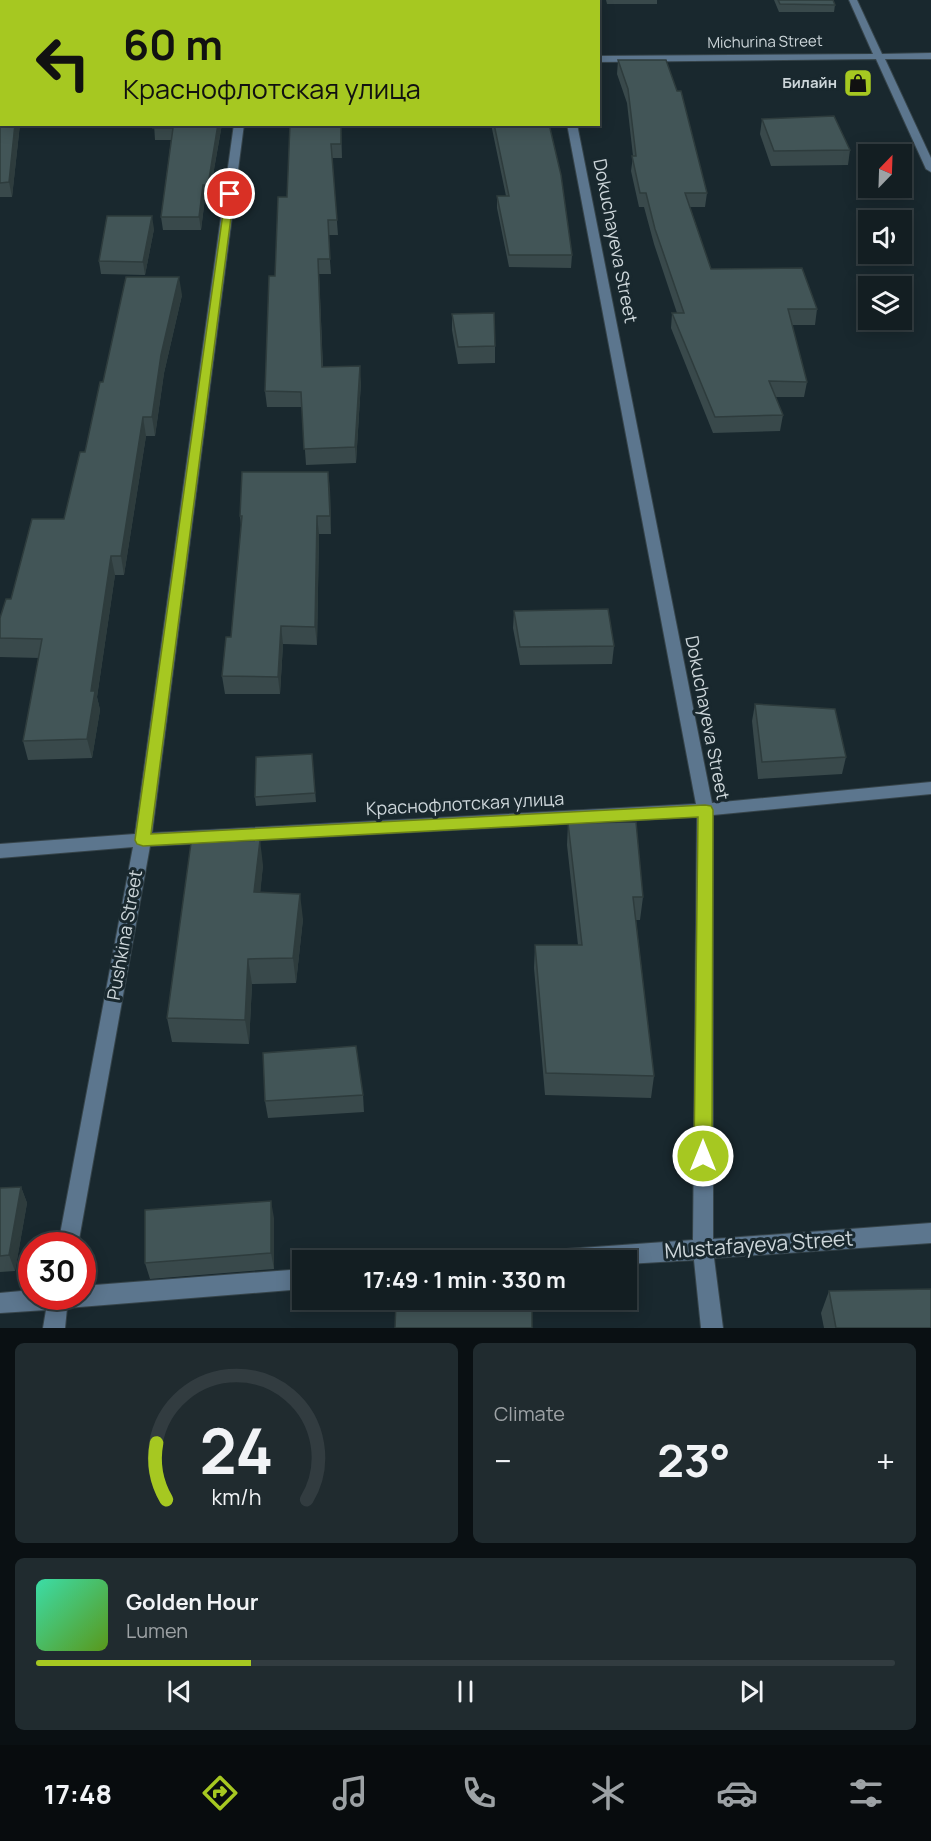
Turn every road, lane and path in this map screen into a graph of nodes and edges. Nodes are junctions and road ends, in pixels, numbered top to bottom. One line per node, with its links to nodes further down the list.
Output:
1 (853, 0): 2 (street)
2 (879, 56): 3 (street, Michurina Street); 4 (street, Michurina Street); 7 (street)
3 (931, 56)
4 (600, 59)
5 (239, 126): 10 (street, Pushkina Street)
6 (572, 126): 9 (street, Dokuchayeva Street)
7 (931, 169)
8 (931, 788): 9 (street, Краснофлотская улица)
9 (705, 810): 10 (street, Краснофлотская улица); 14 (street, Dokuchayeva Street)
10 (143, 840): 11 (street, Краснофлотская улица); 12 (street, Pushkina Street)
11 (0, 851)
12 (70, 1232)
13 (931, 1233): 14 (street, Mustafayeva Street)
14 (703, 1248): 15 (street, Mustafayeva Street); 22 (street, Dokuchayeva Street)
15 (637, 1253)
16 (292, 1280): 17 (street)
17 (96, 1294)
18 (18, 1301): 19 (street)
19 (0, 1303)
20 (56, 1310): 21 (street)
21 (54, 1328)
22 (712, 1328)

